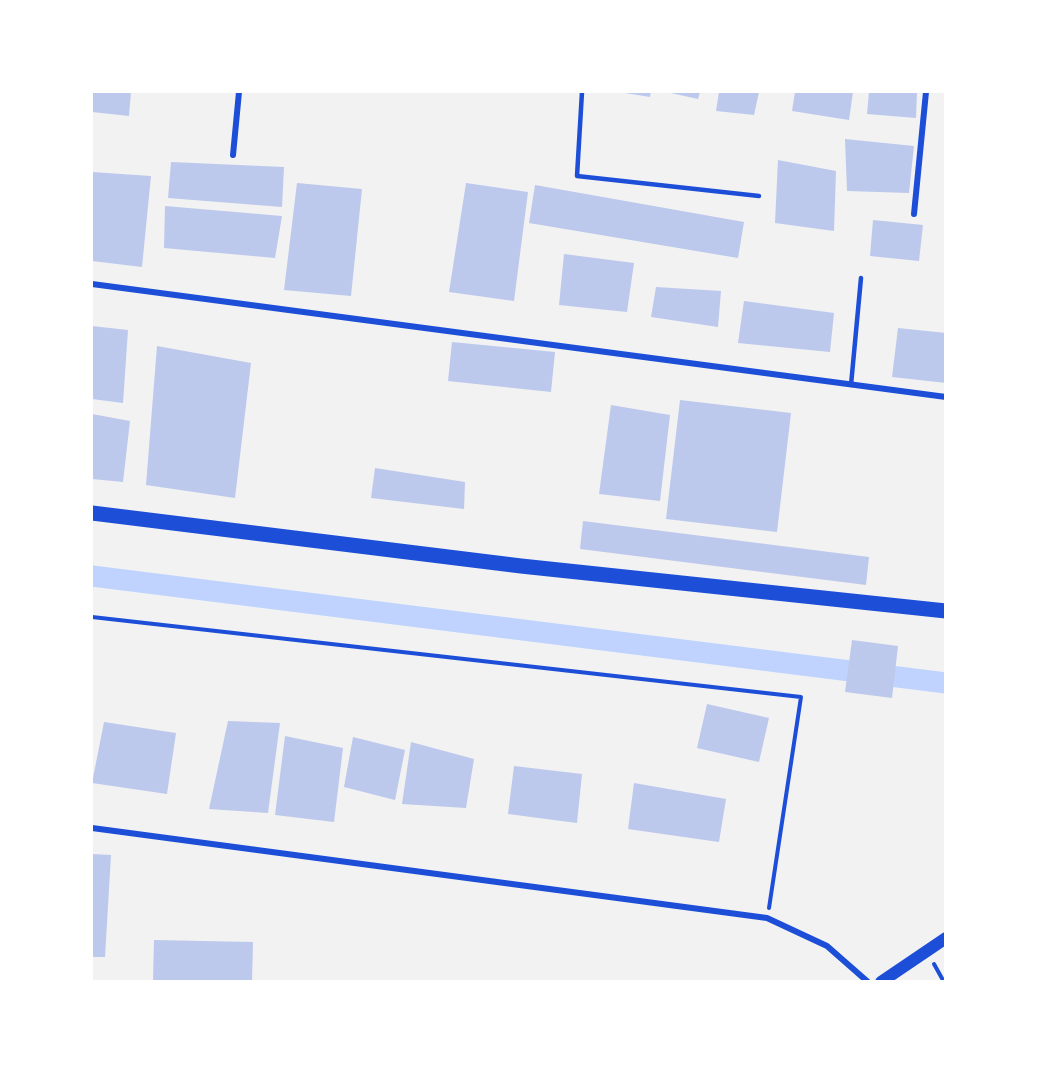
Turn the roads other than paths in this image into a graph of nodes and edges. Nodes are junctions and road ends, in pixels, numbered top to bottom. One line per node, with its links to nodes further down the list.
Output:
1 (239, 92): 4 (street)
2 (582, 92): 5 (lane)
3 (926, 92): 6 (street)
4 (233, 155)
5 (759, 196)
6 (914, 214)
7 (861, 278): 9 (lane)
8 (92, 284): 9 (street)
9 (851, 385): 10 (street)
10 (945, 398)
11 (92, 513): 12 (main road)
12 (945, 611)
13 (92, 828): 15 (street)
14 (945, 938): 16 (main road)
15 (868, 981)
16 (881, 981)

